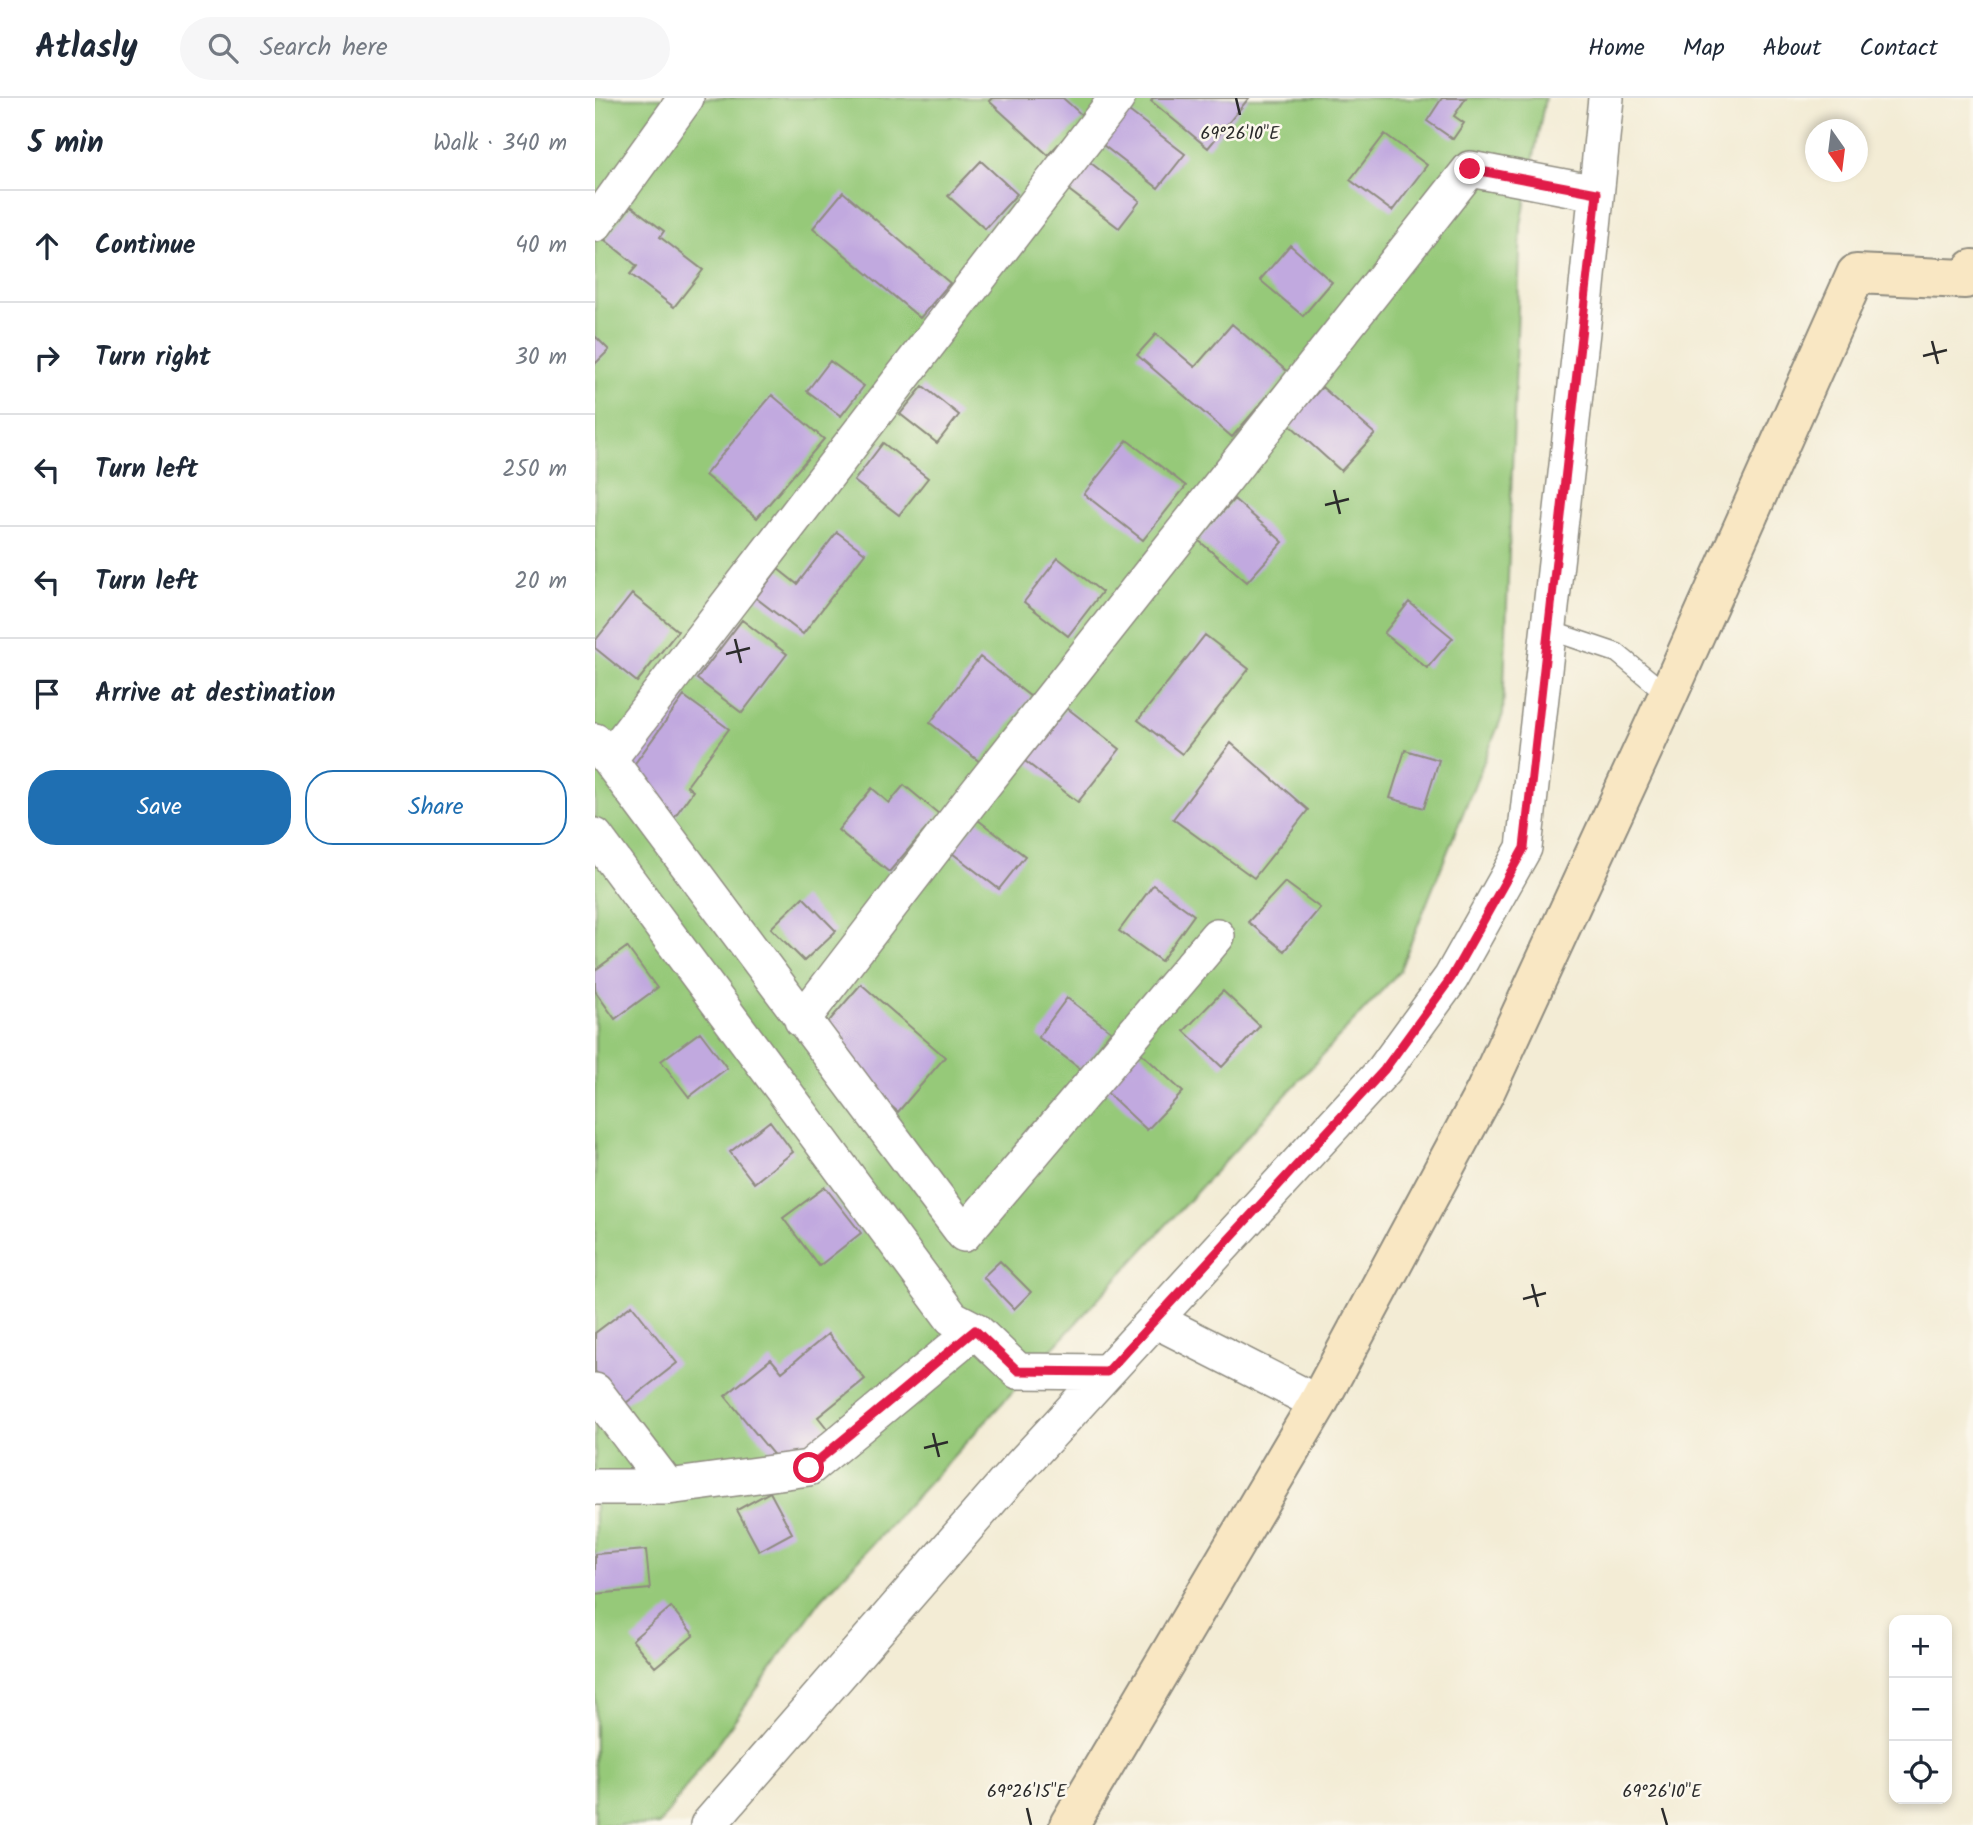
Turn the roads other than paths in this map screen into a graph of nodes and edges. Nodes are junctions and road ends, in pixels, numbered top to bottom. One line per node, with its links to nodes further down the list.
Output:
1 (686, 98): 5 (street)
2 (1117, 98): 9 (street)
3 (1606, 98): 4 (street)
4 (1597, 193): 7 (street); 12 (street)
5 (595, 224)
6 (1973, 269): 8 (main road)
7 (1549, 630): 8 (lane); 13 (street)
8 (1668, 695): 17 (main road)
9 (602, 750): 12 (street)
10 (595, 836): 14 (street)
11 (1217, 936): 12 (street)
12 (802, 1020)
13 (1154, 1320): 15 (street); 17 (street)
14 (975, 1330): 15 (street); 19 (street)
15 (1107, 1372): 20 (street)
16 (595, 1391): 19 (street)
17 (1318, 1404): 21 (main road)
18 (595, 1487): 19 (street)
19 (668, 1487)
20 (708, 1825)
21 (1069, 1825)

